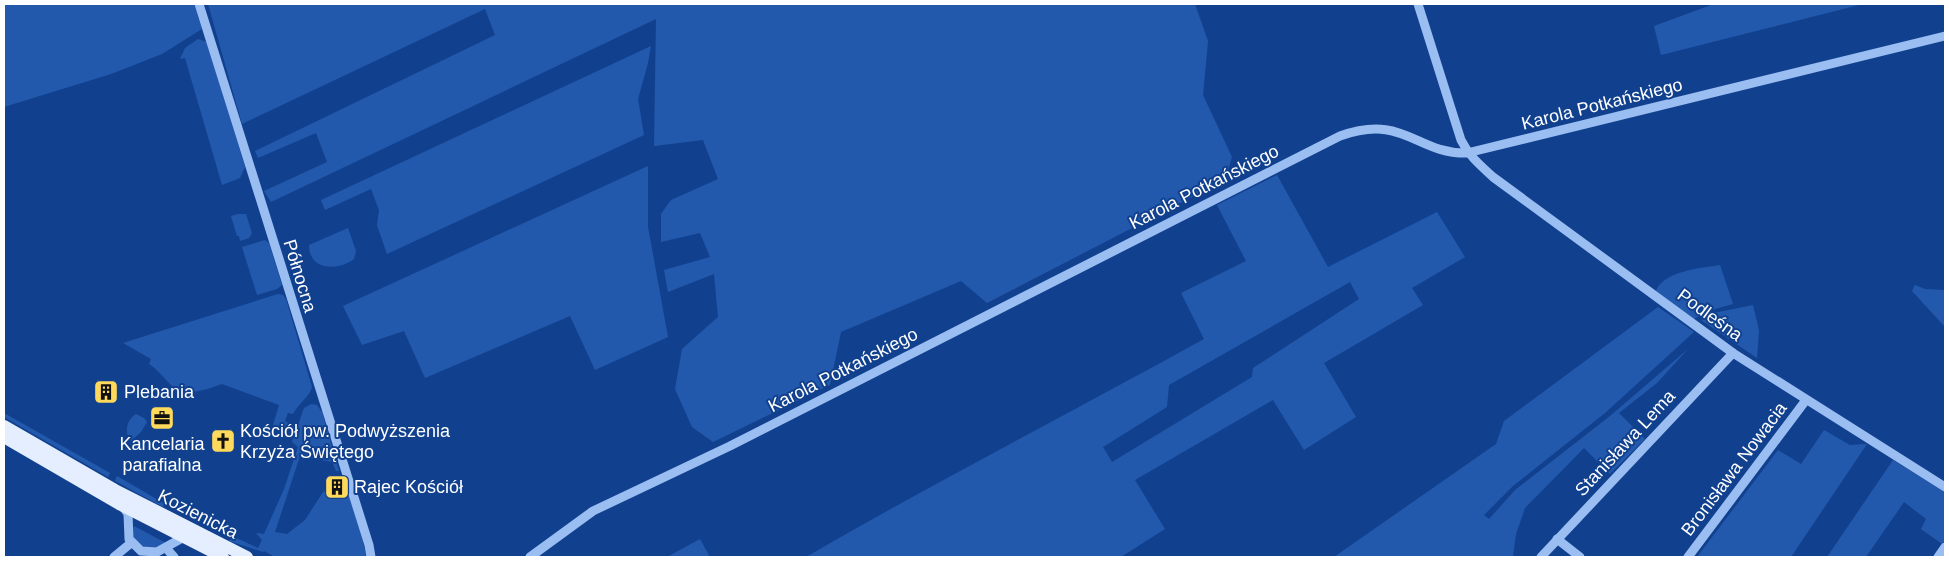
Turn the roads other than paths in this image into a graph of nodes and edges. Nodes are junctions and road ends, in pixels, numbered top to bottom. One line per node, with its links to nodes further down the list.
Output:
1 (199, 4): 21 (street, Północna)
2 (1418, 4): 4 (street)
3 (1945, 36): 4 (street, Karola Potkańskiego)
4 (1467, 153): 5 (street, Podleśna); 22 (street, Karola Potkańskiego)
5 (1733, 353): 6 (street, Podleśna); 13 (street, Stanisława Lema)
6 (1806, 400): 9 (street, Podleśna); 25 (street, Bronisława Nowacia)
7 (4, 426): 10 (main road, Kozienicka)
8 (4, 437): 11 (main road, Kozienicka)
9 (1945, 487)
10 (155, 511): 11 (street); 20 (main road, Kozienicka)
11 (134, 517): 12 (main road, Kozienicka); 14 (street)
12 (184, 537): 16 (street); 19 (main road, Kozienicka)
13 (1557, 538): 23 (street, Stanisława Lema); 24 (street)
14 (131, 543): 16 (street); 17 (street)
15 (1945, 547): 26 (street)
16 (166, 548): 18 (street)
17 (114, 557)
18 (174, 557)
19 (223, 557)
20 (247, 557)
21 (371, 557)
22 (530, 557)
23 (1541, 557)
24 (1580, 557)
25 (1688, 557)
26 (1938, 557)

